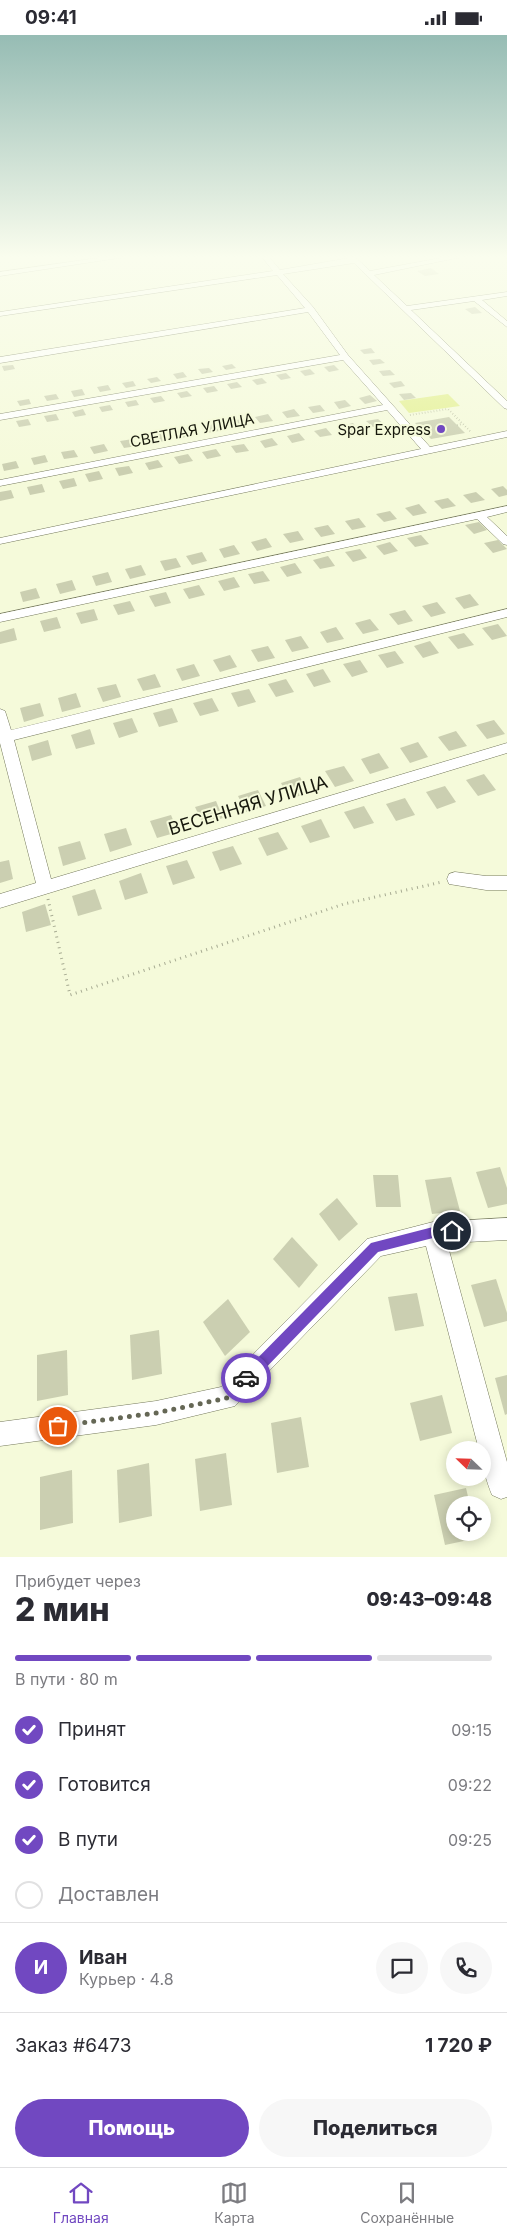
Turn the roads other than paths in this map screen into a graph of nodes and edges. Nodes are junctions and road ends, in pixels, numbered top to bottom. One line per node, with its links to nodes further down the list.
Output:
1 (194, 328): 5 (street)
2 (324, 328): 4 (street)
3 (424, 328): 6 (street)
4 (345, 357): 7 (street); 8 (street)
5 (0, 360)
6 (503, 405)
7 (389, 407): 10 (street); 11 (street, СВЕТЛАЯ УЛИЦА)
8 (0, 417)
9 (507, 434): 10 (street)
10 (427, 450): 14 (street)
11 (0, 483)
12 (507, 509): 13 (street)
13 (479, 515): 15 (street); 17 (street)
14 (0, 541)
15 (507, 542)
16 (507, 613): 19 (street)
17 (0, 619)
18 (0, 714): 19 (street)
19 (3, 737): 23 (street)
20 (507, 748): 23 (street, ВЕСЕННЯЯ УЛИЦА)
21 (455, 879): 22 (street)
22 (507, 883)
23 (45, 887): 24 (street, ВЕСЕННЯЯ УЛИЦА)
24 (0, 901)
25 (507, 1229): 26 (street)
26 (433, 1233): 27 (street); 28 (street)
27 (0, 1433)
28 (507, 1484)

